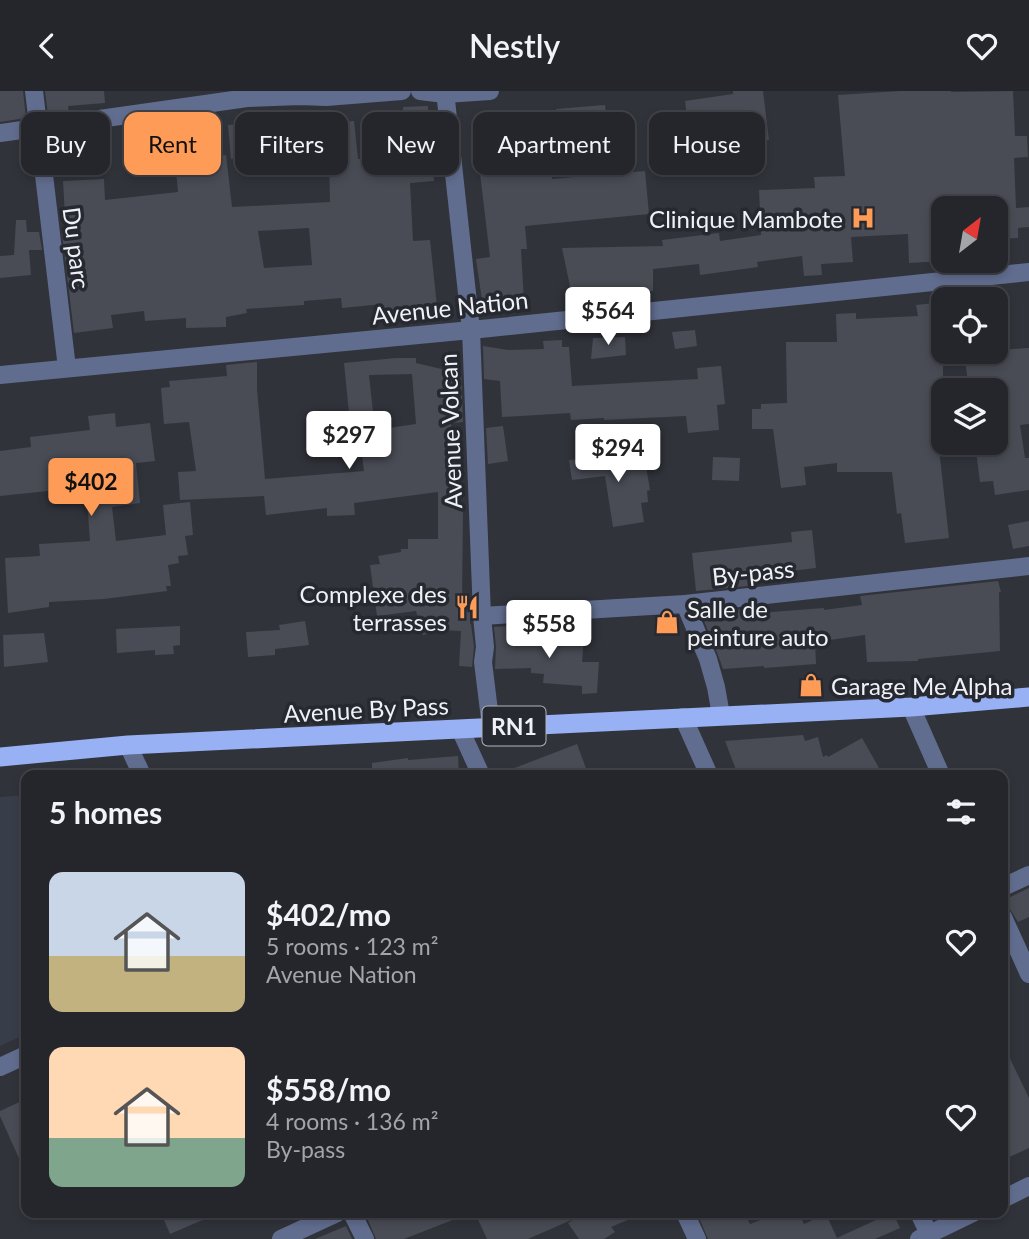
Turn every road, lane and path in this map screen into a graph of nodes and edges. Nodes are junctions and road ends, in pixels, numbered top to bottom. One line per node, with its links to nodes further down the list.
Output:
1 (33, 91): 6 (street, Du parc)
2 (402, 91): 7 (street)
3 (420, 91): 5 (street)
4 (490, 91): 5 (street)
5 (445, 92): 12 (street, Avenue Volcan)
6 (35, 112)
7 (110, 118)
8 (21, 130): 9 (street)
9 (0, 133)
10 (43, 175): 13 (street, Du parc)
11 (1029, 272): 12 (street, Avenue Nation)
12 (471, 330): 13 (street, Avenue Nation); 17 (street, Avenue Volcan)
13 (67, 369): 14 (street, Avenue Nation)
14 (0, 375)
15 (1029, 566): 16 (street, By-pass)
16 (685, 604): 17 (street, By-pass); 20 (street)
17 (482, 616): 22 (street, Avenue Volcan)
18 (1029, 698): 19 (highway, Avenue By Pass / RN1)
19 (911, 707): 20 (highway, Avenue By Pass / RN1); 29 (street)
20 (721, 715): 21 (highway, Avenue By Pass / RN1)
21 (683, 717): 22 (highway, Avenue By Pass / RN1); 28 (street)
22 (491, 727): 23 (highway, Avenue By Pass / RN1)
23 (460, 729): 24 (highway, Avenue By Pass / RN1); 27 (street)
24 (128, 745): 25 (highway, Avenue By Pass / RN1); 26 (street)
25 (0, 757)
26 (140, 770)
27 (479, 770)
28 (707, 770)
29 (939, 770)
30 (1029, 876): 31 (street)
31 (1008, 885)
32 (1008, 928): 33 (street)
33 (1029, 974)
34 (21, 1057): 35 (street)
35 (0, 1067)
36 (1029, 1186): 37 (street)
37 (1008, 1196)
38 (326, 1218): 44 (street)
39 (354, 1218): 45 (street)
40 (687, 1218): 46 (street)
41 (920, 1218): 43 (street)
42 (964, 1218): 43 (street)
43 (924, 1237)
44 (281, 1239)
45 (365, 1239)
46 (697, 1239)

